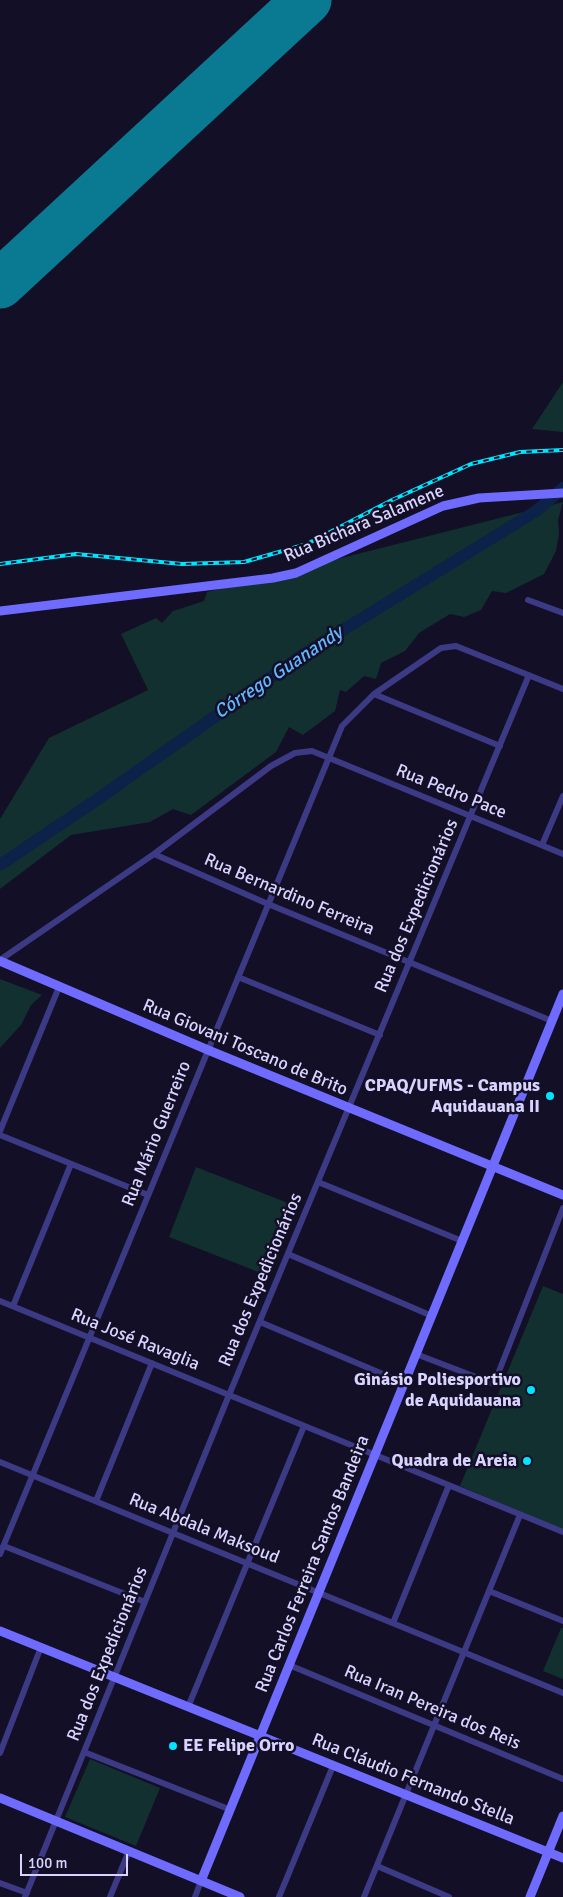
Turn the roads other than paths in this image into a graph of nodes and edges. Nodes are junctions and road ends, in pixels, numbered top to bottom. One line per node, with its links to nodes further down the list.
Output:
1 (563, 493): 3 (street, Rua Bichara Salamene)
2 (528, 600): 4 (street)
3 (0, 611)
4 (563, 613)
5 (529, 675): 6 (street); 7 (street); 8 (street, Rua dos Expedicionários)
6 (563, 689)
7 (374, 694): 8 (street); 9 (street, Rua Mário Guerreiro)
8 (500, 746): 11 (street, Rua dos Expedicionários)
9 (328, 758): 11 (street, Rua Pedro Pace); 13 (street, Rua Pedro Pace); 15 (street, Rua Mário Guerreiro)
10 (563, 796): 12 (street)
11 (471, 816): 12 (street, Rua Pedro Pace); 17 (street, Rua dos Expedicionários)
12 (542, 845): 14 (street, Rua Pedro Pace)
13 (154, 854): 15 (street, Rua Bernardino Ferreira); 16 (street, Rua Pedro Pace)
14 (563, 854)
15 (268, 904): 17 (street, Rua Bernardino Ferreira); 18 (street, Rua Mário Guerreiro)
16 (0, 960): 19 (street, Rua Giovani Toscano de Brito)
17 (410, 962): 21 (street, Rua Bernardino Ferreira); 22 (street, Rua dos Expedicionários)
18 (238, 977): 22 (street); 23 (street, Rua Mário Guerreiro)
19 (59, 987): 23 (street, Rua Giovani Toscano de Brito); 25 (street)
20 (563, 994): 21 (street, Rua Carlos Ferreira Santos Bandeira)
21 (552, 1021): 28 (street, Rua Carlos Ferreira Santos Bandeira)
22 (380, 1035): 24 (street, Rua dos Expedicionários)
23 (208, 1050): 24 (street, Rua Giovani Toscano de Brito); 30 (street, Rua Mário Guerreiro)
24 (349, 1109): 28 (street, Rua Giovani Toscano de Brito); 29 (street, Rua dos Expedicionários)
25 (0, 1131)
26 (0, 1135): 27 (street)
27 (71, 1164): 30 (street); 36 (street)
28 (492, 1167): 31 (street, Rua Giovani Toscano de Brito); 33 (street, Rua Carlos Ferreira Santos Bandeira)
29 (318, 1182): 33 (street); 34 (street, Rua dos Expedicionários)
30 (148, 1195): 39 (street, Rua Mário Guerreiro)
31 (563, 1195)
32 (563, 1208): 40 (street)
33 (462, 1241): 37 (street, Rua Carlos Ferreira Santos Bandeira)
34 (288, 1254): 37 (street); 38 (street, Rua dos Expedicionários)
35 (0, 1301): 36 (street, Rua José Ravaglia)
36 (14, 1306): 39 (street, Rua José Ravaglia)
37 (432, 1316): 40 (street, Rua Carlos Ferreira Santos Bandeira)
38 (260, 1322): 42 (street); 43 (street, Rua dos Expedicionários)
39 (89, 1337): 41 (street, Rua José Ravaglia); 47 (street, Rua Mário Guerreiro)
40 (416, 1354): 42 (street, Rua Carlos Ferreira Santos Bandeira)
41 (152, 1363): 43 (street, Rua José Ravaglia); 49 (street)
42 (404, 1383): 45 (street, Rua Carlos Ferreira Santos Bandeira)
43 (229, 1395): 44 (street, Rua José Ravaglia); 52 (street, Rua dos Expedicionários)
44 (304, 1426): 45 (street, Rua José Ravaglia); 55 (street)
45 (375, 1455): 48 (street, Rua José Ravaglia); 57 (street, Rua Carlos Ferreira Santos Bandeira)
46 (0, 1462): 47 (street, Rua Abdala Maksoud)
47 (32, 1475): 49 (street, Rua Abdala Maksoud); 53 (street, Rua Mário Guerreiro)
48 (449, 1485): 50 (street, Rua José Ravaglia); 60 (street)
49 (96, 1501): 52 (street, Rua Abdala Maksoud)
50 (520, 1515): 51 (street, Rua José Ravaglia); 56 (street)
51 (563, 1532)
52 (173, 1533): 55 (street, Rua Abdala Maksoud); 58 (street, Rua dos Expedicionários)
53 (4, 1546): 54 (street, Rua Mário Guerreiro); 58 (street)
54 (0, 1554)
55 (247, 1563): 57 (street, Rua Abdala Maksoud); 67 (street)
56 (489, 1591): 59 (street); 63 (street)
57 (319, 1593): 60 (street, Rua Abdala Maksoud); 64 (street, Rua Carlos Ferreira Santos Bandeira)
58 (145, 1602): 65 (street, Rua dos Expedicionários)
59 (563, 1621)
60 (393, 1623): 63 (street, Rua Abdala Maksoud)
61 (0, 1631): 62 (street, Rua Cláudio Fernando Stella)
62 (41, 1647): 65 (street, Rua Cláudio Fernando Stella); 71 (street)
63 (464, 1652): 66 (street, Rua Abdala Maksoud); 68 (street)
64 (290, 1665): 68 (street, Rua Iran Pereira dos Reis); 69 (street, Rua Carlos Ferreira Santos Bandeira)
65 (115, 1677): 67 (street, Rua Cláudio Fernando Stella); 70 (street, Rua dos Expedicionários)
66 (563, 1693)
67 (188, 1707): 69 (street, Rua Cláudio Fernando Stella)
68 (434, 1725): 73 (street, Rua Iran Pereira dos Reis); 74 (street)
69 (261, 1736): 72 (street, Rua Cláudio Fernando Stella); 76 (street, Rua Carlos Ferreira Santos Bandeira)
70 (84, 1752): 76 (street); 78 (street, Rua dos Expedicionários)
71 (0, 1753)
72 (333, 1766): 74 (street, Rua Cláudio Fernando Stella); 89 (street)
73 (563, 1779)
74 (406, 1795): 80 (street, Rua Cláudio Fernando Stella); 82 (street)
75 (0, 1798): 78 (street)
76 (231, 1810): 83 (street, Rua Carlos Ferreira Santos Bandeira)
77 (563, 1816): 80 (street)
78 (56, 1821): 79 (street); 85 (street, Rua dos Expedicionários)
79 (129, 1851): 83 (street); 86 (street)
80 (548, 1852): 81 (street, Rua Cláudio Fernando Stella); 92 (street)
81 (563, 1858)
82 (377, 1866): 90 (street); 91 (street)
83 (201, 1881): 87 (street, Rua Carlos Ferreira Santos Bandeira); 88 (street)
84 (0, 1883): 85 (street)
85 (26, 1895)
86 (110, 1897)
87 (195, 1897)
88 (240, 1897)
89 (279, 1897)
90 (364, 1897)
91 (449, 1897)
92 (530, 1897)

